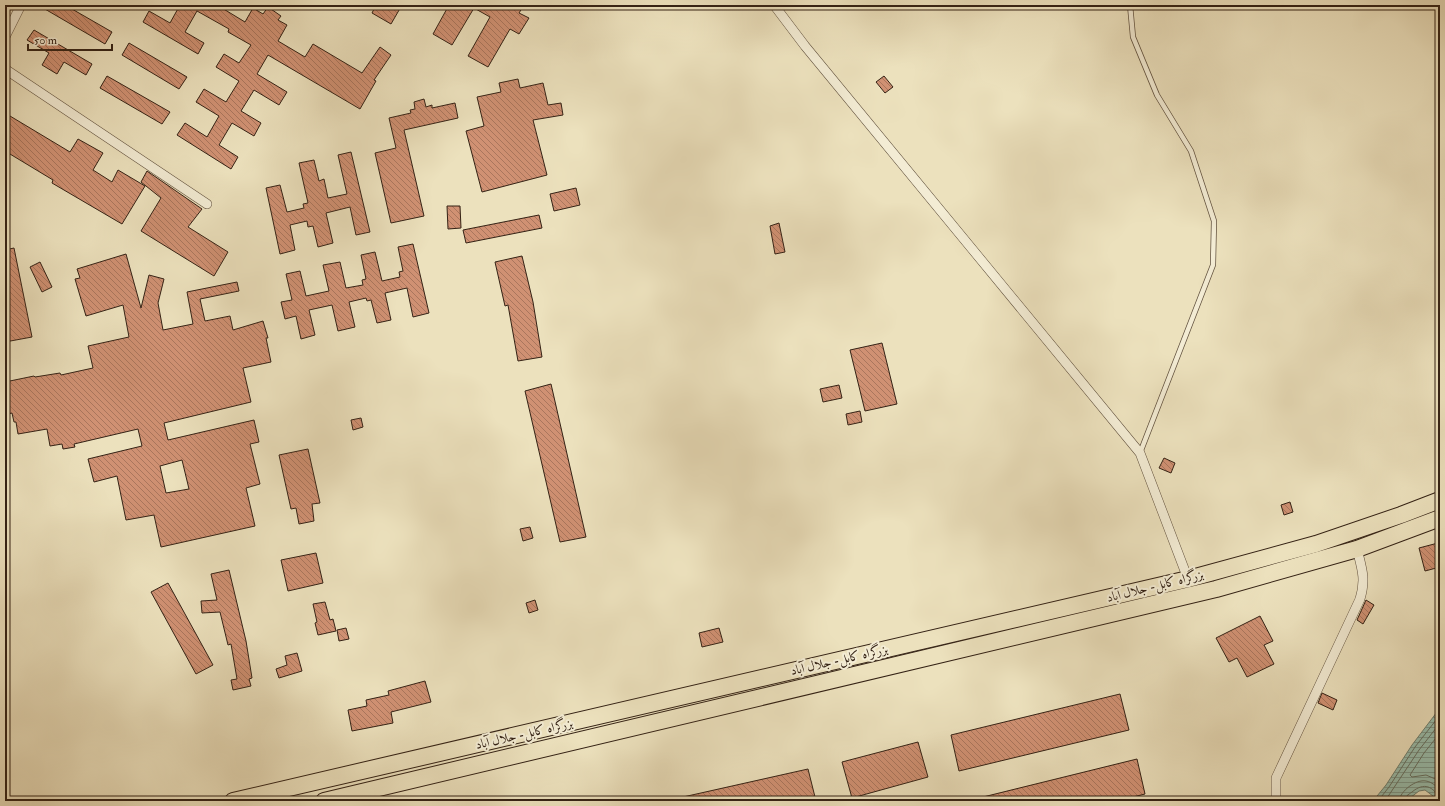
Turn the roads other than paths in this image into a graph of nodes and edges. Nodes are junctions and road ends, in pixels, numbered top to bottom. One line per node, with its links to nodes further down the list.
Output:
1 (21, 5): 4 (street)
2 (774, 5): 7 (street)
3 (1130, 5): 7 (lane)
4 (5, 37)
5 (5, 69): 6 (street)
6 (207, 204)
7 (1140, 453): 14 (street)
8 (1440, 500): 10 (highway, بزرگراه کابل- جلال آباد)
9 (1440, 518): 11 (highway, بزرگراه کابل- جلال آباد)
10 (1316, 544): 12 (highway); 13 (highway, بزرگراه کابل- جلال آباد)
11 (1357, 549): 12 (highway, بزرگراه کابل- جلال آباد); 22 (street)
12 (1321, 561): 15 (highway, بزرگراه کابل- جلال آباد)
13 (1212, 572): 14 (highway, بزرگراه کابل- جلال آباد); 15 (highway)
14 (1188, 579): 16 (highway, بزرگراه کابل- جلال آباد)
15 (1216, 589): 17 (highway, بزرگراه کابل- جلال آباد)
16 (1142, 590): 17 (highway); 18 (highway, بزرگراه کابل- جلال آباد)
17 (1145, 606): 19 (highway, بزرگراه کابل- جلال آباد)
18 (495, 741): 19 (highway); 20 (highway, بزرگراه کابل- جلال آباد)
19 (500, 759): 21 (highway, بزرگراه کابل- جلال آباد)
20 (233, 801)
21 (324, 801)
22 (1276, 801)

